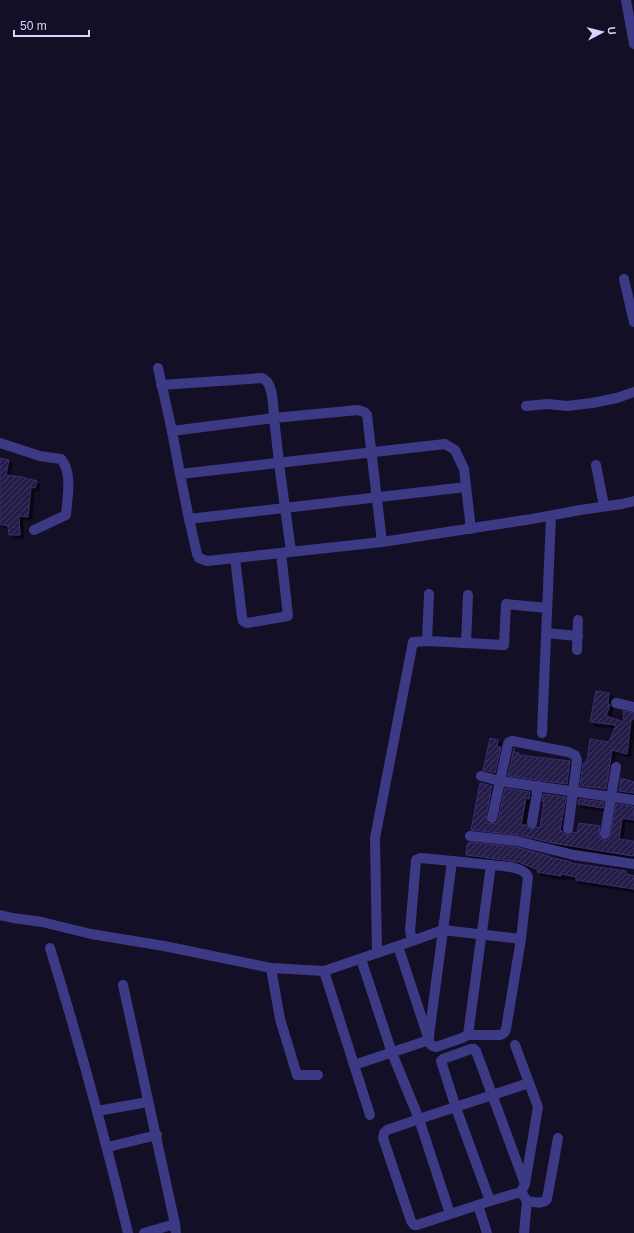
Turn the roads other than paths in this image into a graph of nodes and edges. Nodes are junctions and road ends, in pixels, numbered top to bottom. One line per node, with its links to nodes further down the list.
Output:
1 (626, 0): 2 (street)
2 (634, 44)
3 (624, 279): 4 (street)
4 (634, 322)
5 (158, 368): 6 (street)
6 (161, 385): 9 (street); 10 (street)
7 (634, 392): 8 (street)
8 (526, 406)
9 (274, 418): 10 (street); 12 (street); 13 (street)
10 (172, 431): 15 (street)
11 (0, 443): 24 (street)
12 (371, 453): 13 (street); 16 (street); 17 (street)
13 (279, 463): 15 (street); 20 (street)
14 (596, 465): 19 (street)
15 (180, 474): 22 (street)
16 (466, 487): 17 (street); 23 (street)
17 (376, 498): 20 (street); 25 (street)
18 (634, 501): 19 (street)
19 (604, 506): 21 (street)
20 (284, 508): 22 (street); 26 (street)
21 (551, 516): 23 (street); 31 (street)
22 (189, 519): 28 (street)
23 (471, 529): 25 (street)
24 (34, 530)
25 (382, 542): 26 (street)
26 (292, 551): 27 (street)
27 (281, 553): 28 (street); 28 (street)
28 (235, 558)
29 (429, 594): 35 (street)
30 (468, 595): 36 (street)
31 (547, 608): 33 (street); 36 (street)
32 (578, 620): 34 (street)
33 (546, 633): 34 (street); 40 (street)
34 (578, 636): 37 (street)
35 (427, 641): 36 (street); 63 (street)
36 (466, 643)
37 (577, 650)
38 (616, 703): 39 (street)
39 (634, 706)
40 (542, 733)
41 (616, 767): 46 (street)
42 (481, 776): 43 (street)
43 (500, 781): 44 (street); 45 (street); 48 (street)
44 (538, 786): 45 (street); 49 (street)
45 (573, 791): 46 (street); 50 (street)
46 (611, 797): 47 (street); 51 (street)
47 (634, 800)
48 (492, 818)
49 (532, 823)
50 (568, 829)
51 (605, 834)
52 (470, 836): 54 (street)
53 (452, 861): 55 (street); 57 (street); 60 (street)
54 (634, 864)
55 (491, 865): 58 (street); 59 (street)
56 (0, 915): 65 (street)
57 (443, 930): 58 (street); 60 (street); 69 (street)
58 (482, 934): 59 (street); 68 (street)
59 (521, 939): 68 (street)
60 (412, 941): 61 (street)
61 (398, 946): 63 (street); 69 (street)
62 (50, 948): 78 (street)
63 (377, 953): 64 (street)
64 (361, 959): 66 (street); 71 (street)
65 (271, 968): 66 (street); 73 (street)
66 (324, 971): 72 (street)
67 (123, 985): 76 (street)
68 (468, 1035): 69 (street)
69 (429, 1040): 71 (street)
70 (515, 1045): 74 (street)
71 (392, 1053): 72 (street); 80 (street)
72 (354, 1065): 79 (street)
73 (318, 1075)
74 (529, 1083): 75 (street); 84 (street)
75 (493, 1095): 77 (street); 77 (street); 84 (street)
76 (148, 1102): 78 (street); 81 (street)
77 (456, 1108): 80 (street); 85 (street)
78 (97, 1111): 83 (street)
79 (370, 1115)
80 (419, 1119): 88 (street); 88 (street)
81 (157, 1135): 83 (street); 89 (street)
82 (558, 1138): 86 (street)
83 (108, 1147): 90 (street)
84 (523, 1188): 85 (street); 86 (street)
85 (490, 1201): 87 (street)
86 (527, 1201): 93 (street)
87 (478, 1205): 88 (street); 92 (street)
88 (450, 1214)
89 (176, 1228): 91 (street)
90 (128, 1233)
91 (144, 1233)
92 (487, 1233)
93 (524, 1233)

